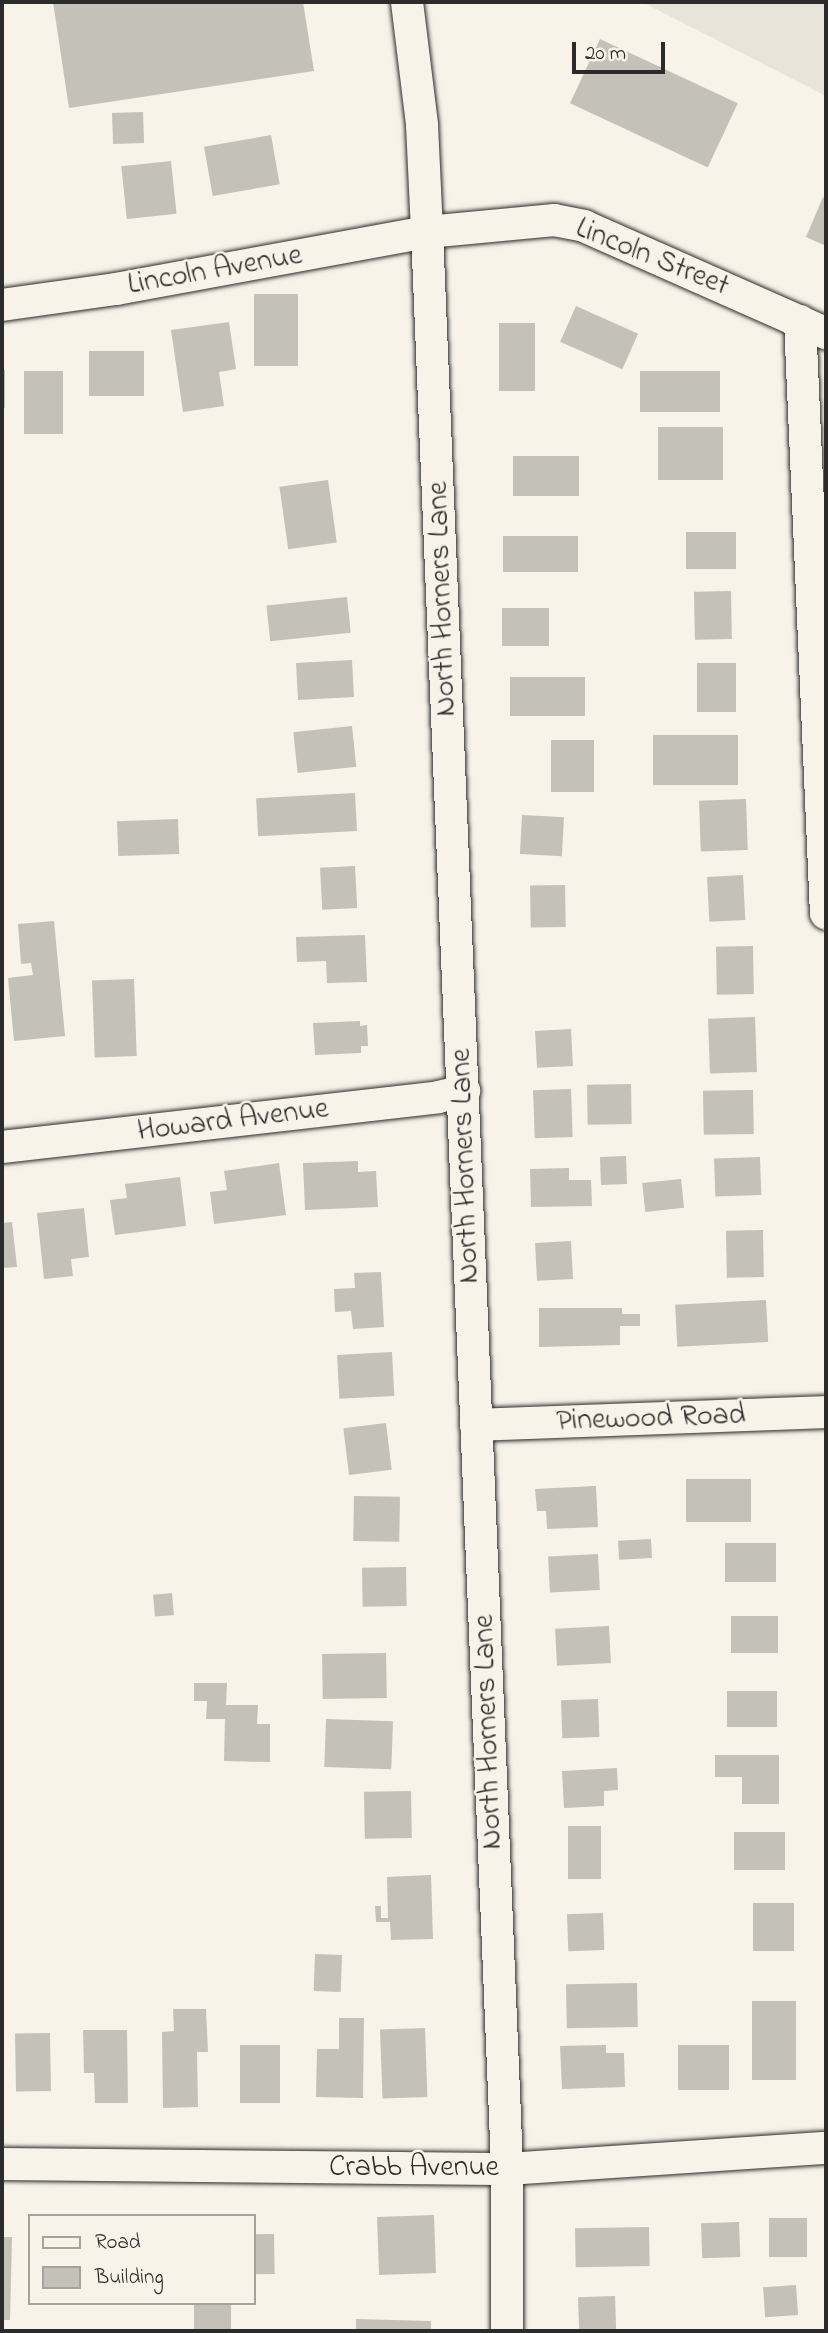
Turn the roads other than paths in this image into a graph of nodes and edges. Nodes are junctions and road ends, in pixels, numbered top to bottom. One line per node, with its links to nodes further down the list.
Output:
1 (407, 2): 2 (street, North Horners Lane)
2 (427, 232): 3 (street, Lincoln Avenue); 4 (street, Lincoln Street); 7 (street, North Horners Lane)
3 (2, 305)
4 (813, 327): 5 (street)
5 (822, 724): 6 (street)
6 (826, 913)
7 (464, 1091): 8 (street, Howard Avenue); 10 (street, North Horners Lane)
8 (2, 1147)
9 (826, 1412): 10 (street, Pinewood Road)
10 (476, 1425): 13 (street, North Horners Lane)
11 (826, 2148): 13 (street, Crabb Avenue)
12 (2, 2164): 13 (street, Crabb Avenue)
13 (507, 2169): 14 (street, North Horners Lane)
14 (507, 2331)

